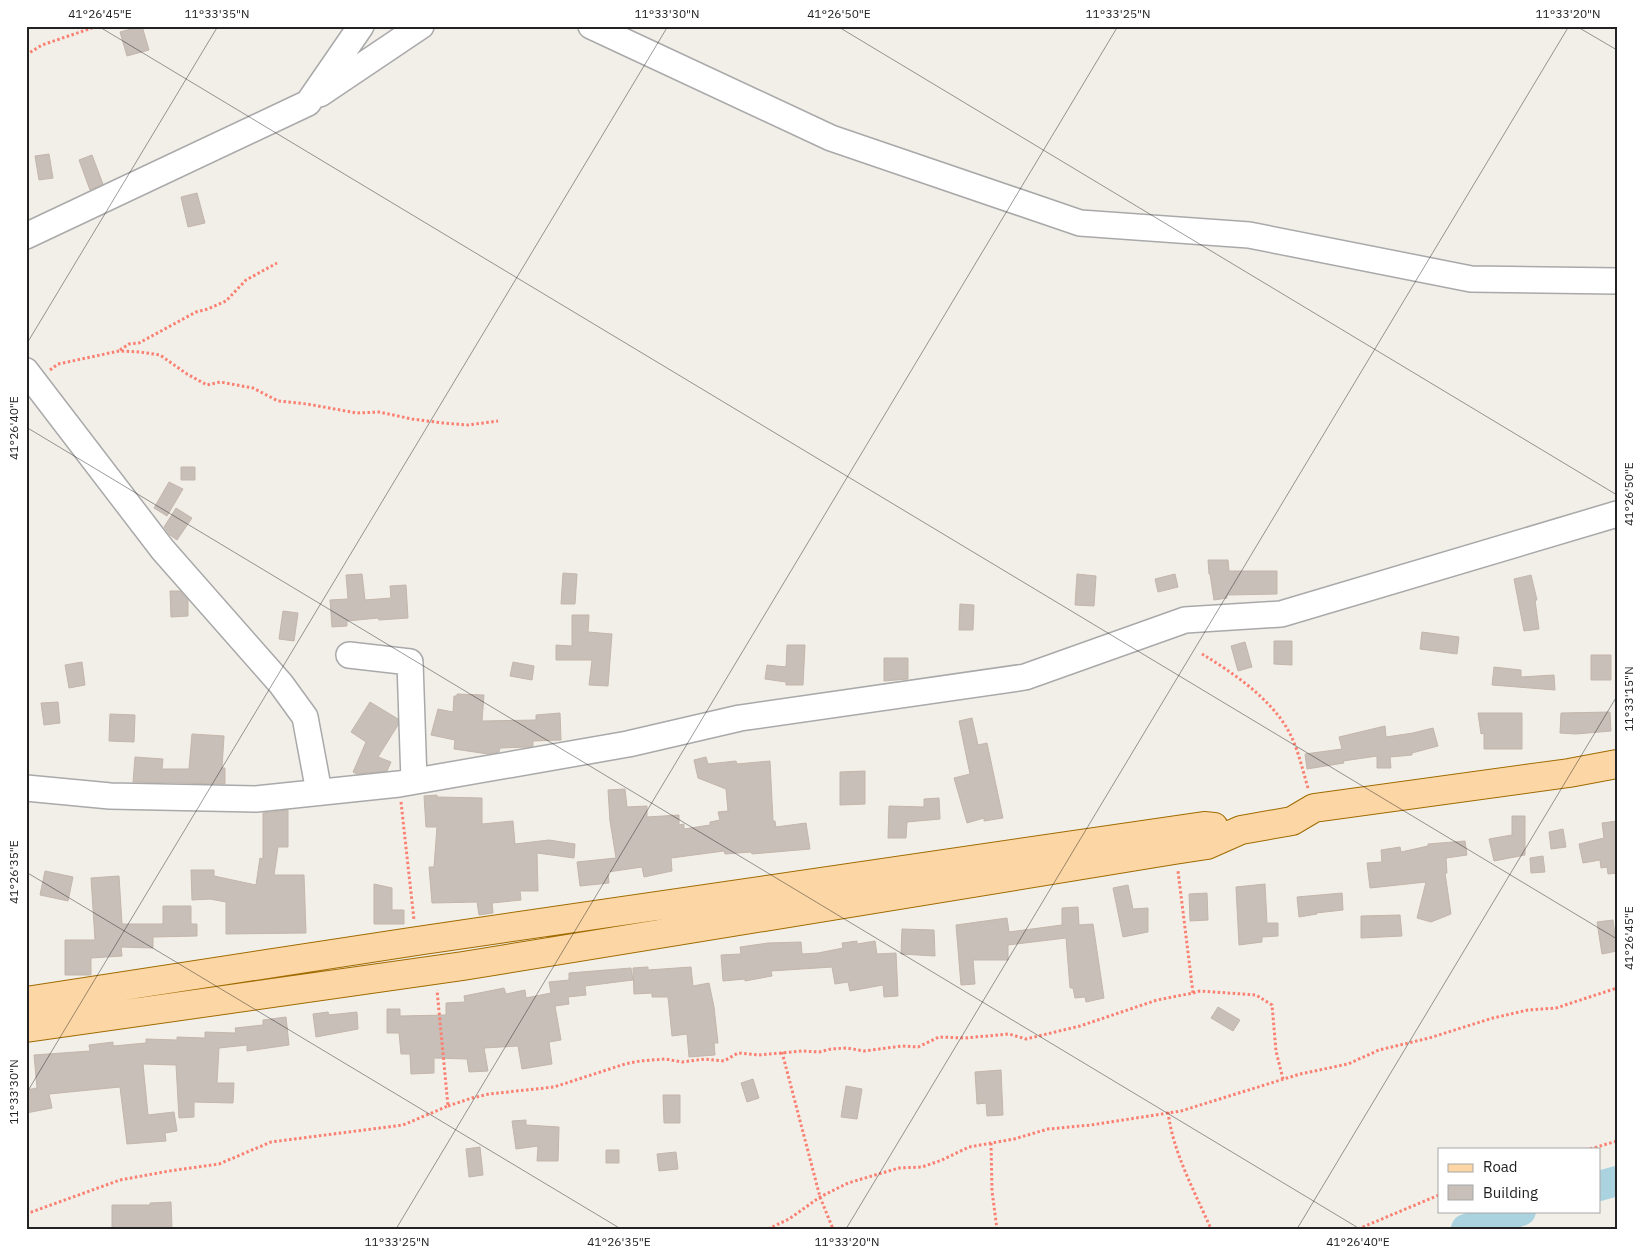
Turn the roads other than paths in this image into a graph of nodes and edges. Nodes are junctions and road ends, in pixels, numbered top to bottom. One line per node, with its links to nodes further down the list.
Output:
1 (361, 26): 4 (street)
2 (421, 26): 4 (street)
3 (591, 26): 6 (street)
4 (308, 102): 5 (street)
5 (26, 236)
6 (1617, 281)
7 (27, 373): 13 (street)
8 (1617, 514): 11 (street)
9 (350, 655): 11 (street)
10 (1617, 764): 14 (main road)
11 (407, 782): 13 (street)
12 (26, 788): 13 (street)
13 (319, 792)
14 (1241, 830): 15 (main road); 16 (main road)
15 (26, 1001)
16 (26, 1028)

